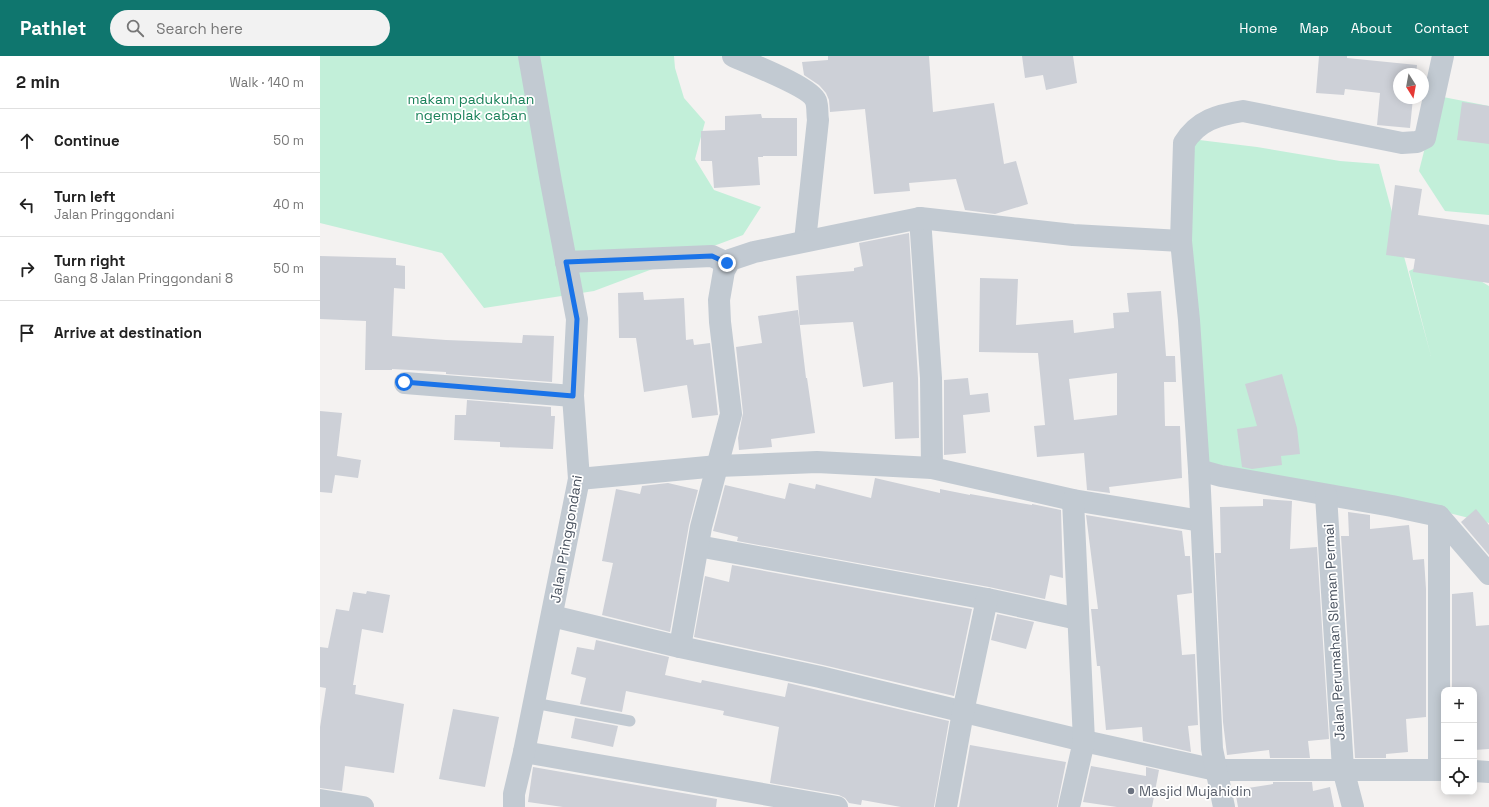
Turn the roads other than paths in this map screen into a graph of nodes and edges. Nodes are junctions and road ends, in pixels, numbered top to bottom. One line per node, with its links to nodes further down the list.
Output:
1 (533, 56): 7 (street, Jalan Pringgondani)
2 (733, 56): 5 (street)
3 (1443, 56): 6 (street)
4 (920, 218): 5 (street); 6 (street); 12 (street)
5 (805, 241): 8 (street)
6 (1181, 241): 13 (street)
7 (566, 262): 8 (street); 10 (street, Jalan Pringgondani)
8 (727, 263): 11 (street)
9 (404, 382): 10 (street)
10 (573, 396): 14 (street, Jalan Pringgondani)
11 (718, 466): 12 (street); 14 (street); 19 (street)
12 (932, 468): 16 (street)
13 (1199, 470): 15 (street); 18 (street)
14 (579, 479): 22 (street, Jalan Pringgondani)
15 (1326, 495): 17 (street); 30 (street, Jalan Perumahan Sleman Permai)
16 (1073, 500): 18 (street); 23 (street)
17 (1439, 516): 20 (street); 31 (street)
18 (1201, 521): 32 (street)
19 (698, 546): 21 (street); 24 (street)
20 (1489, 574)
21 (987, 599): 23 (street); 26 (street)
22 (552, 616): 24 (street); 25 (street, Jalan Pringgondani)
23 (1078, 620): 28 (street)
24 (680, 647): 26 (street)
25 (534, 703): 27 (lane); 29 (street, Jalan Pringgondani)
26 (963, 712): 28 (street); 39 (street)
27 (630, 721)
28 (1084, 741): 32 (street); 40 (street)
29 (524, 752): 37 (street, Jalan Pringgondani); 38 (street)
30 (1343, 769): 31 (street); 32 (street); 42 (street, Jalan Perumahan Sleman Permai)
31 (1441, 769)
32 (1216, 770): 41 (street)
33 (1477, 771): 34 (street)
34 (1489, 772)
35 (320, 800): 36 (street)
36 (362, 807)
37 (514, 807)
38 (837, 807)
39 (946, 807)
40 (1069, 807)
41 (1224, 807)
42 (1353, 807)

